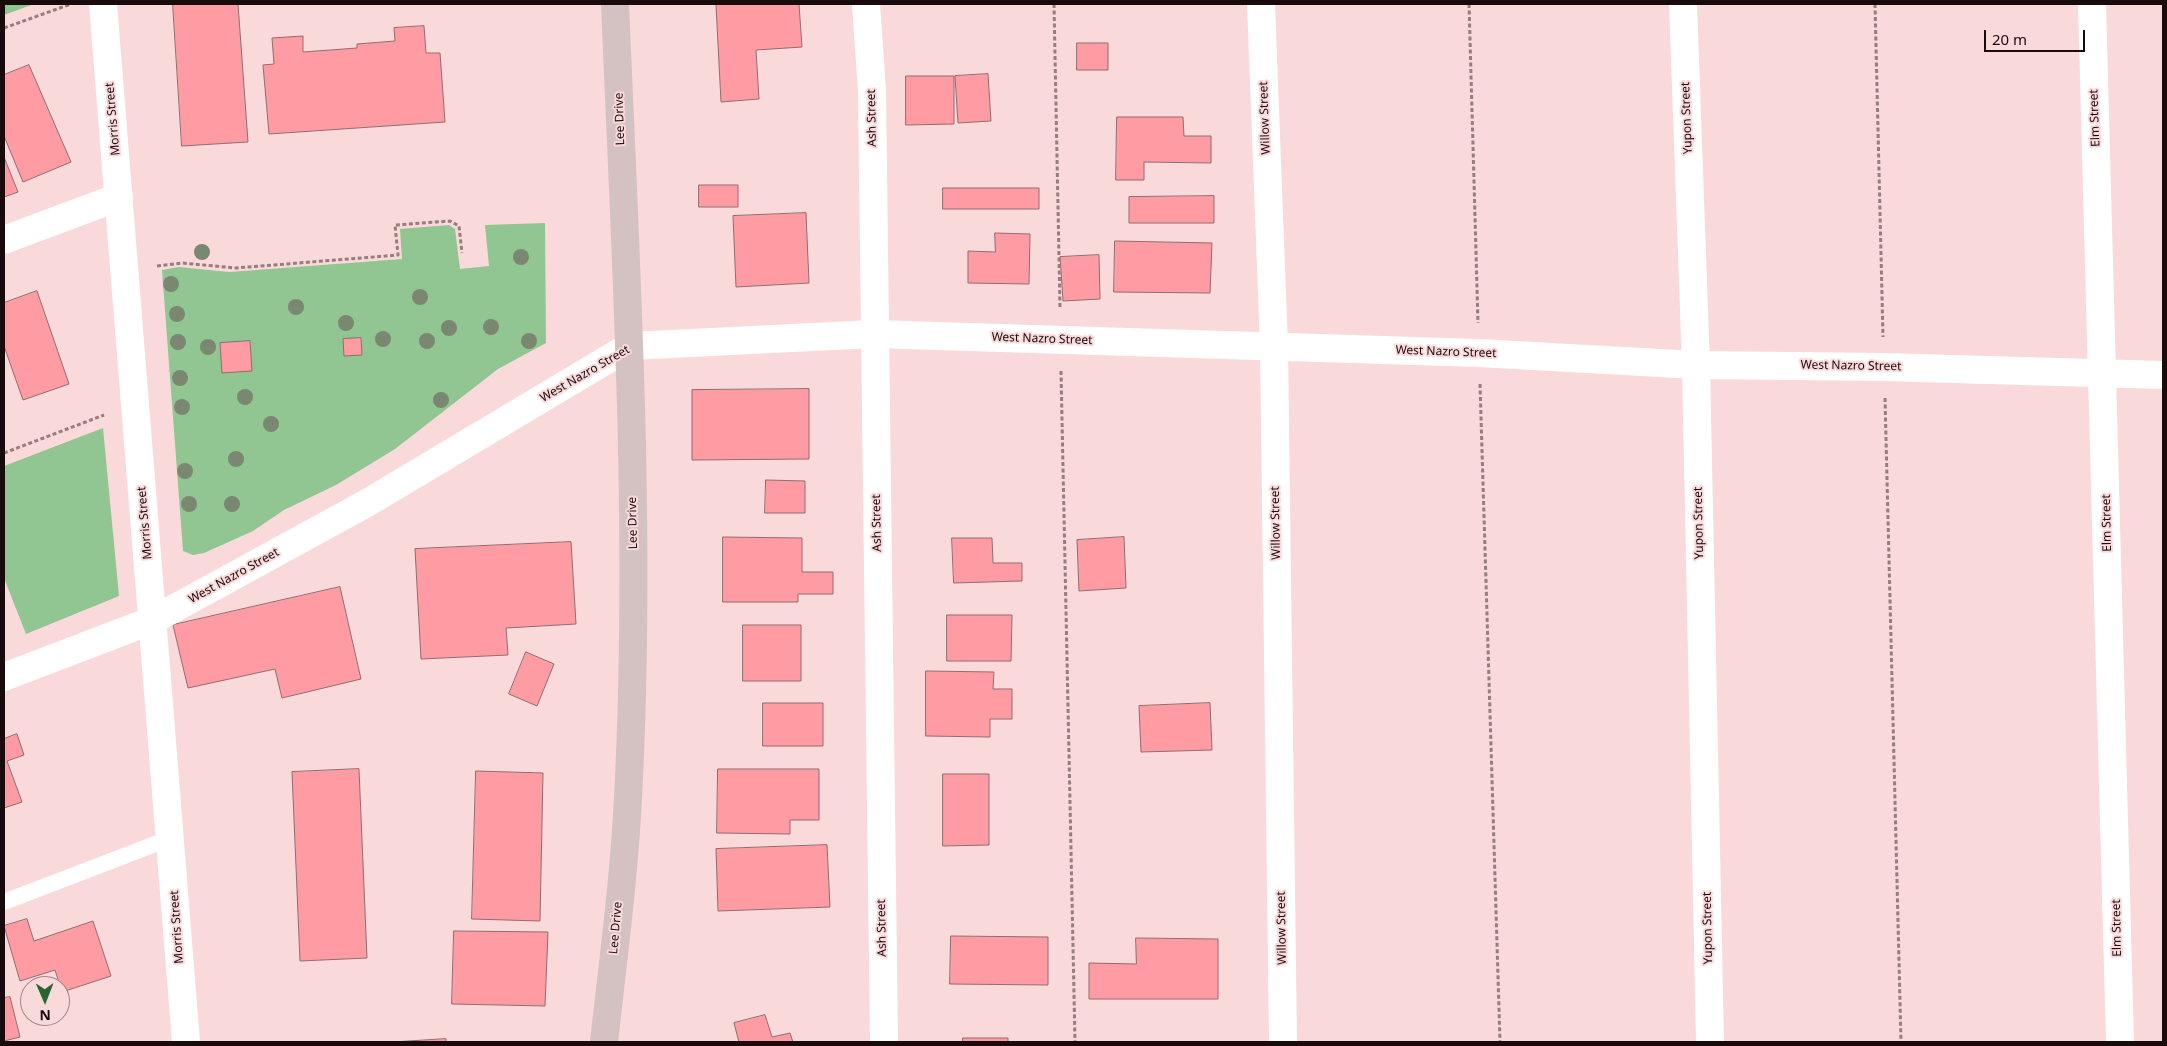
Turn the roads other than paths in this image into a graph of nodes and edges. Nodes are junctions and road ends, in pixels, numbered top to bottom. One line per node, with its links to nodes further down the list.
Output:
1 (103, 4): 7 (street, Morris Street)
2 (615, 4): 10 (main road, Lee Drive)
3 (866, 4): 9 (street, Ash Street)
4 (1261, 4): 11 (street, Willow Street)
5 (1683, 4): 12 (street, Yupon Street)
6 (2092, 4): 13 (street, Elm Street)
7 (119, 197): 8 (street); 15 (street, Morris Street)
8 (4, 240)
9 (874, 334): 10 (street, West Nazro Street); 11 (street, West Nazro Street); 21 (street, Ash Street)
10 (630, 346): 15 (street, West Nazro Street); 20 (main road, Lee Drive)
11 (1274, 346): 12 (street, West Nazro Street); 22 (street, Willow Street)
12 (1696, 365): 13 (street, West Nazro Street); 23 (street, Yupon Street)
13 (2103, 373): 14 (street, West Nazro Street); 24 (street, Elm Street)
14 (2163, 375)
15 (154, 620): 16 (street, West Nazro Street); 17 (street, Morris Street)
16 (4, 677)
17 (171, 838): 18 (lane); 19 (street, Morris Street)
18 (4, 902)
19 (180, 1040)
20 (604, 1042)
21 (884, 1042)
22 (1283, 1042)
23 (1710, 1042)
24 (2120, 1042)

